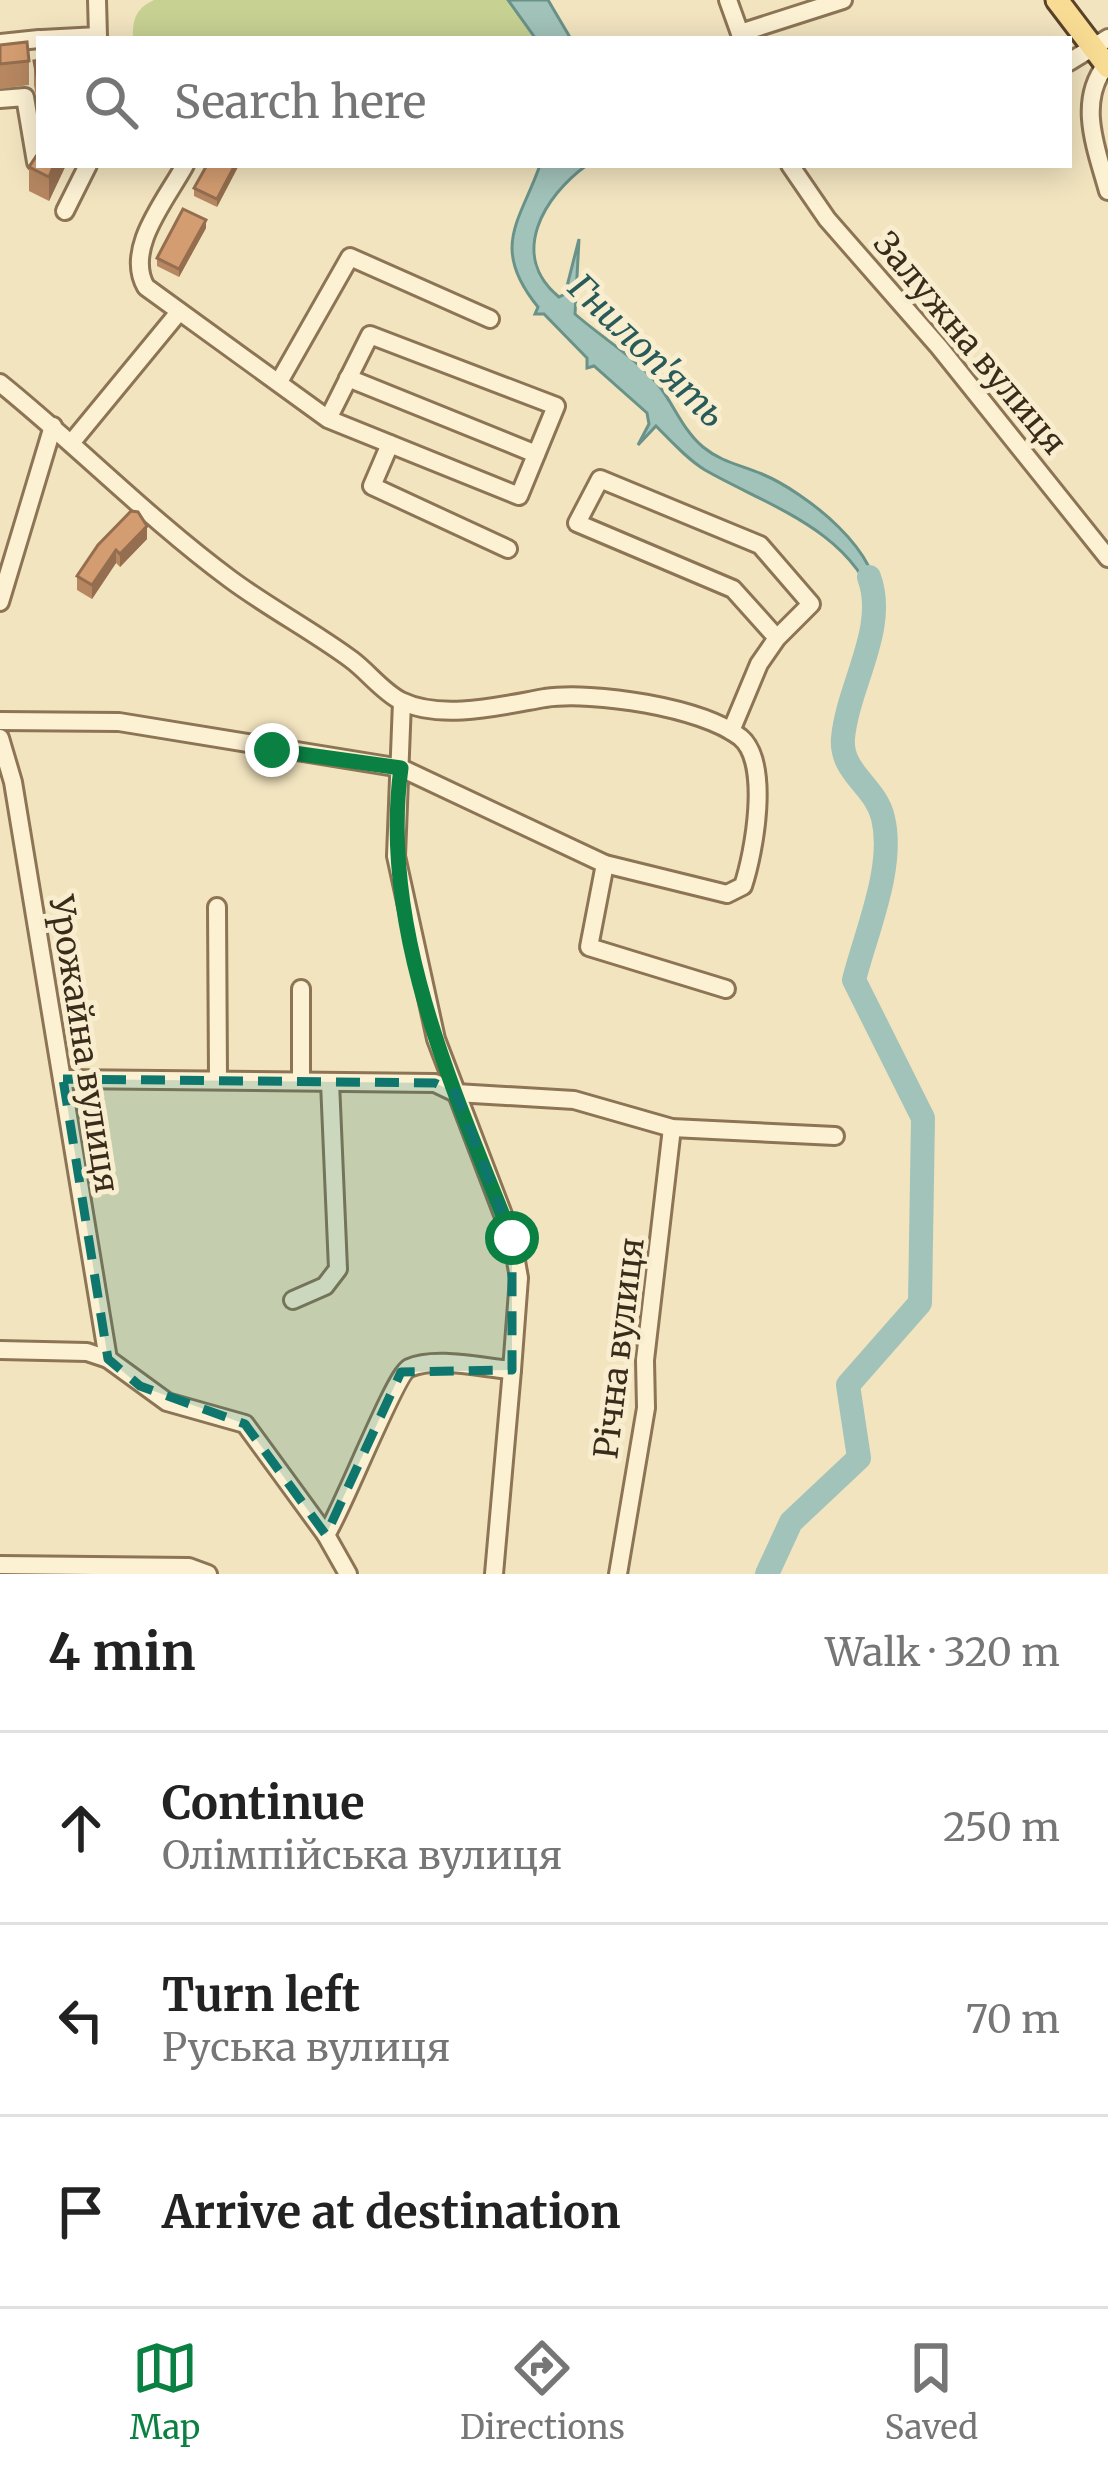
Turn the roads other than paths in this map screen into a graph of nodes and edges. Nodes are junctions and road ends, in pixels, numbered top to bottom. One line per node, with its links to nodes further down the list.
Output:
1 (97, 0): 5 (street)
2 (728, 0): 6 (street)
3 (843, 0): 6 (street)
4 (1057, 0): 9 (main road)
5 (99, 36)
6 (741, 36)
7 (36, 39): 8 (street)
8 (0, 43)
9 (1104, 55): 10 (street); 16 (street)
10 (1072, 61)
11 (0, 99): 12 (street)
12 (36, 163)
13 (86, 168): 17 (street)
14 (184, 168): 18 (street)
15 (792, 168): 29 (street, Залужна вулиця)
16 (1108, 191)
17 (65, 211)
18 (179, 312): 21 (street); 25 (street)
19 (490, 319): 21 (street)
20 (348, 378): 23 (street); 27 (street); 27 (street)
21 (280, 380): 23 (street)
22 (0, 383): 24 (street)
23 (328, 419): 26 (street)
24 (53, 426): 25 (street); 30 (street)
25 (72, 442): 32 (street)
26 (390, 444): 27 (street); 28 (street)
27 (536, 454)
28 (508, 549)
29 (1108, 558)
30 (1, 594)
31 (777, 638): 31 (street); 34 (street)
32 (402, 702): 34 (street); 36 (street)
33 (0, 721): 36 (street)
34 (731, 731): 37 (street)
35 (0, 739): 41 (street, Урожайна вулиця)
36 (401, 768): 37 (street); 45 (street)
37 (605, 864): 40 (street)
38 (217, 907): 42 (street)
39 (302, 989): 43 (street)
40 (726, 989)
41 (63, 1079): 42 (street); 50 (street, Урожайна вулиця)
42 (218, 1079): 43 (street)
43 (301, 1081): 44 (street)
44 (330, 1082): 45 (street); 48 (street)
45 (456, 1093): 46 (street); 51 (street)
46 (672, 1128): 47 (street); 57 (street, Річна вулиця)
47 (835, 1136)
48 (293, 1300)
49 (0, 1350): 50 (street)
50 (108, 1359): 52 (street)
51 (512, 1370): 52 (street); 56 (street)
52 (326, 1535): 55 (street)
53 (0, 1564): 54 (street)
54 (208, 1574)
55 (348, 1574)
56 (494, 1574)
57 (618, 1574)

